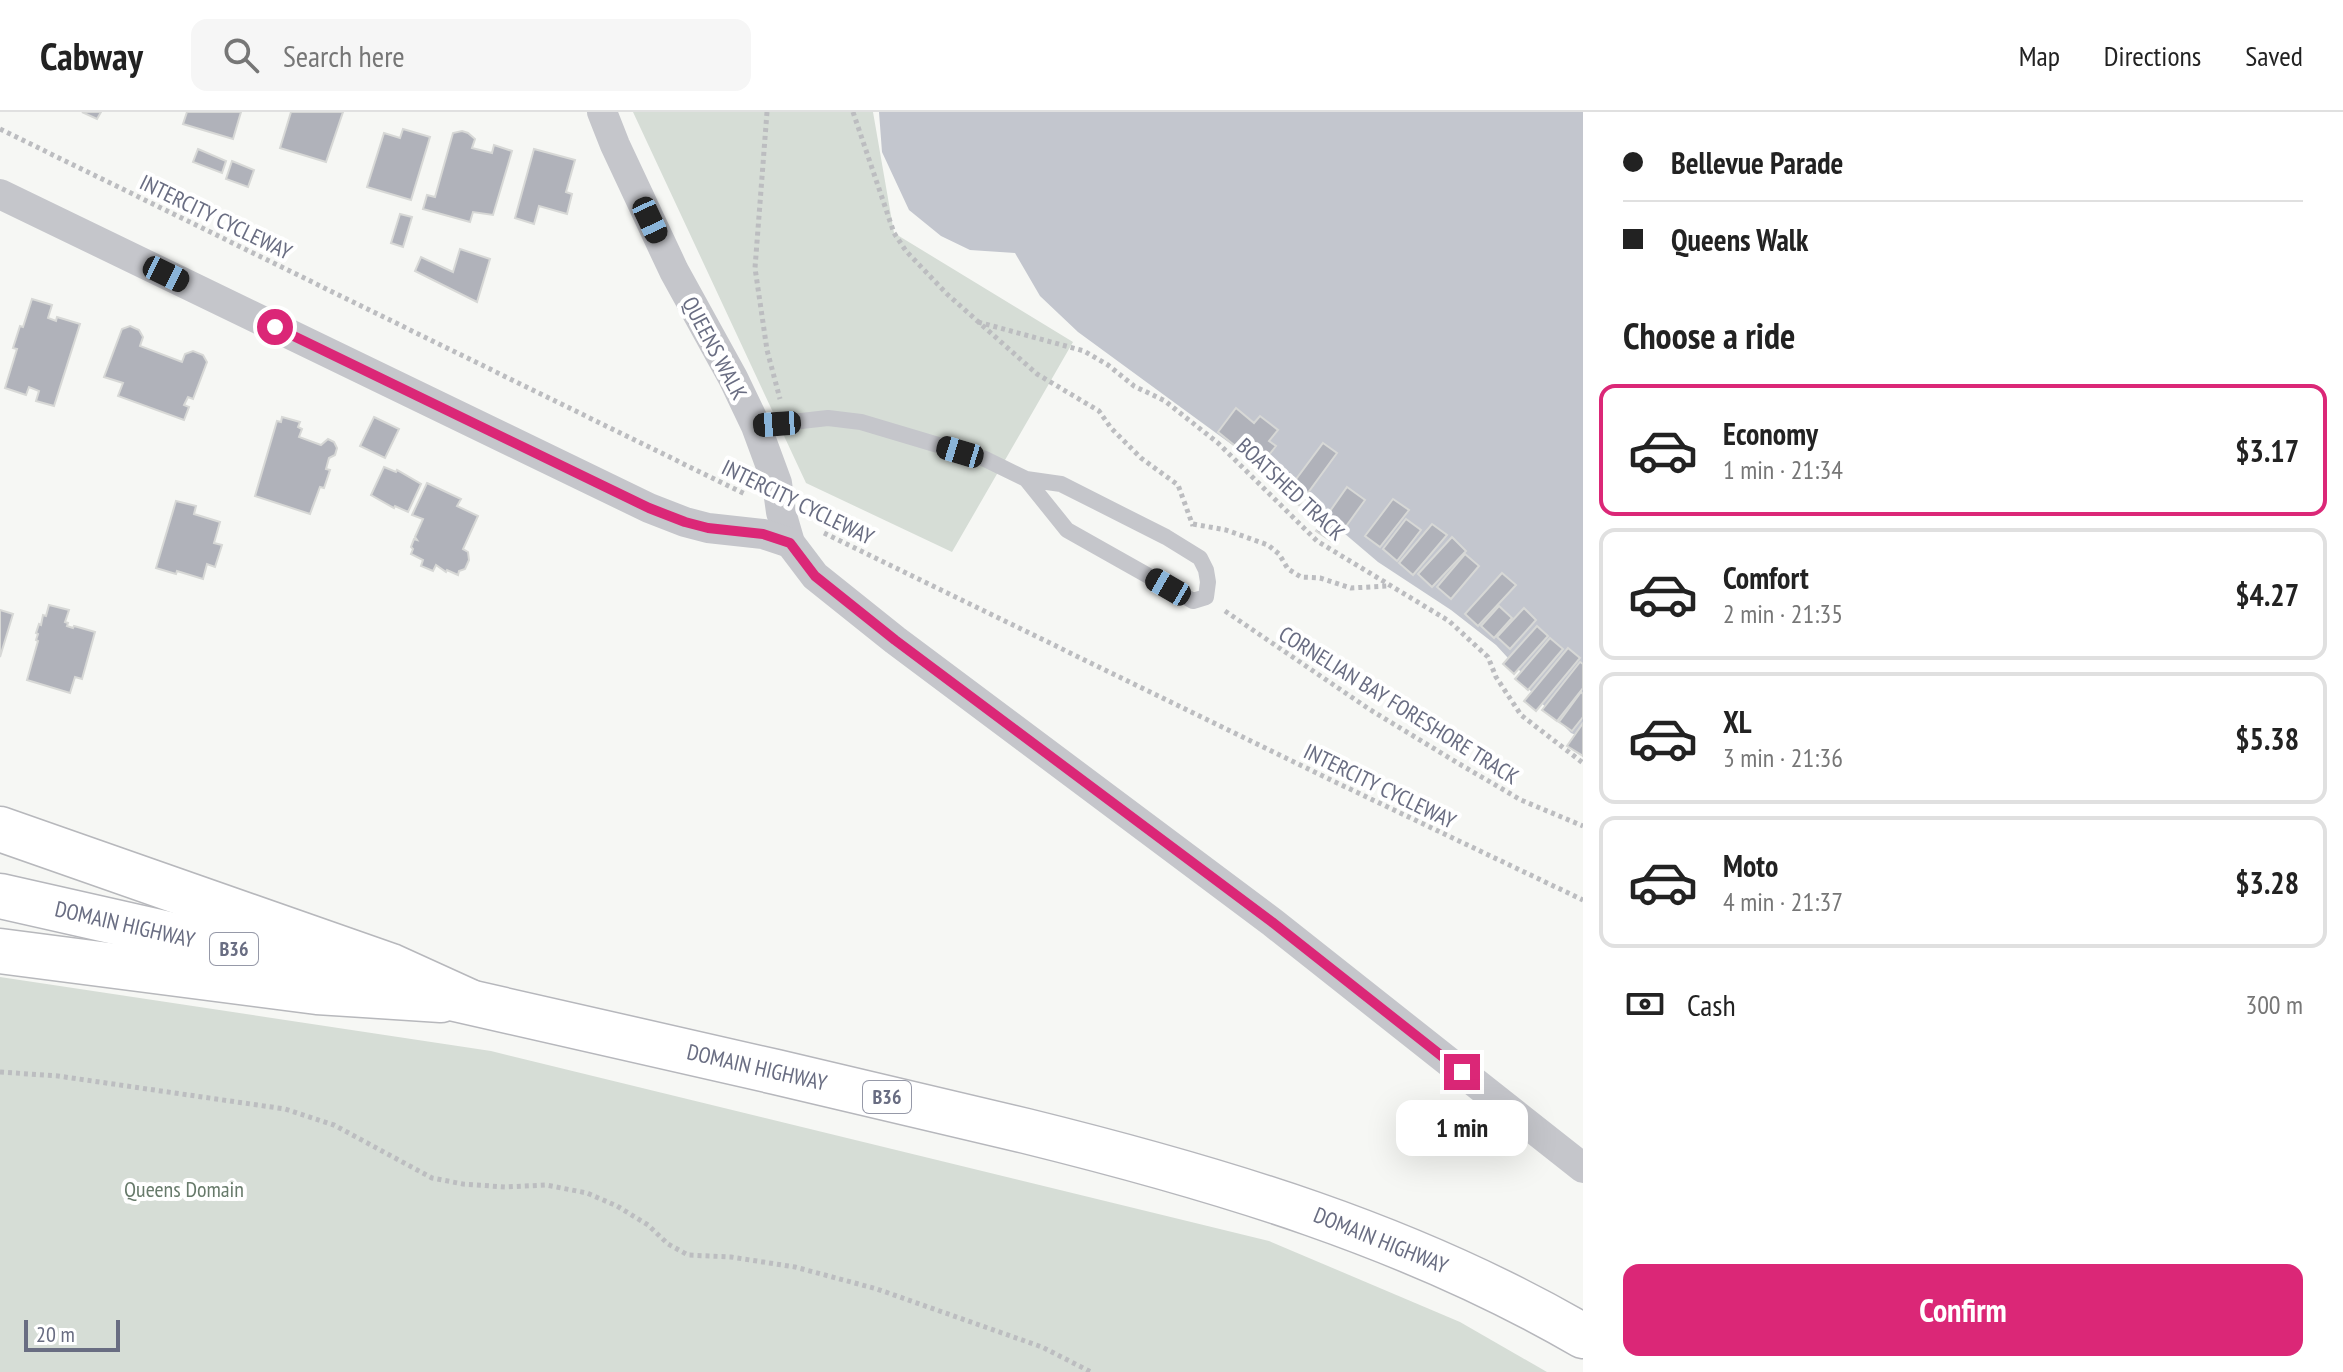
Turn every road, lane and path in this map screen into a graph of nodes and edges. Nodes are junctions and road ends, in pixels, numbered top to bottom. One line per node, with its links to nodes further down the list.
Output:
1 (602, 112): 7 (street, QUEENS WALK)
2 (767, 112): 7 (path)
3 (853, 112): 6 (path)
4 (0, 129): 9 (path, INTERCITY CYCLEWAY)
5 (0, 194): 11 (street)
6 (978, 322): 10 (path); 13 (path, BOATSHED TRACK)
7 (767, 425): 8 (lane); 9 (street, QUEENS WALK)
8 (1026, 479): 12 (lane); 14 (lane)
9 (781, 512): 11 (street, QUEENS WALK); 19 (path, INTERCITY CYCLEWAY)
10 (1192, 524): 12 (path); 13 (path)
11 (790, 543): 23 (street, QUEENS WALK)
12 (1200, 558): 14 (lane)
13 (1389, 586): 15 (path, BOATSHED TRACK)
14 (1206, 597): 16 (path, CORNELIAN BAY FORESHORE TRACK)
15 (1583, 763)
16 (1583, 826)
17 (0, 829): 21 (main road)
18 (0, 896): 21 (main road, DOMAIN HIGHWAY / B36)
19 (1583, 900)
20 (0, 951): 21 (main road)
21 (468, 1001): 24 (main road, DOMAIN HIGHWAY / B36)
22 (0, 1072): 25 (path)
23 (1583, 1168)
24 (1583, 1336)
25 (1091, 1372)

